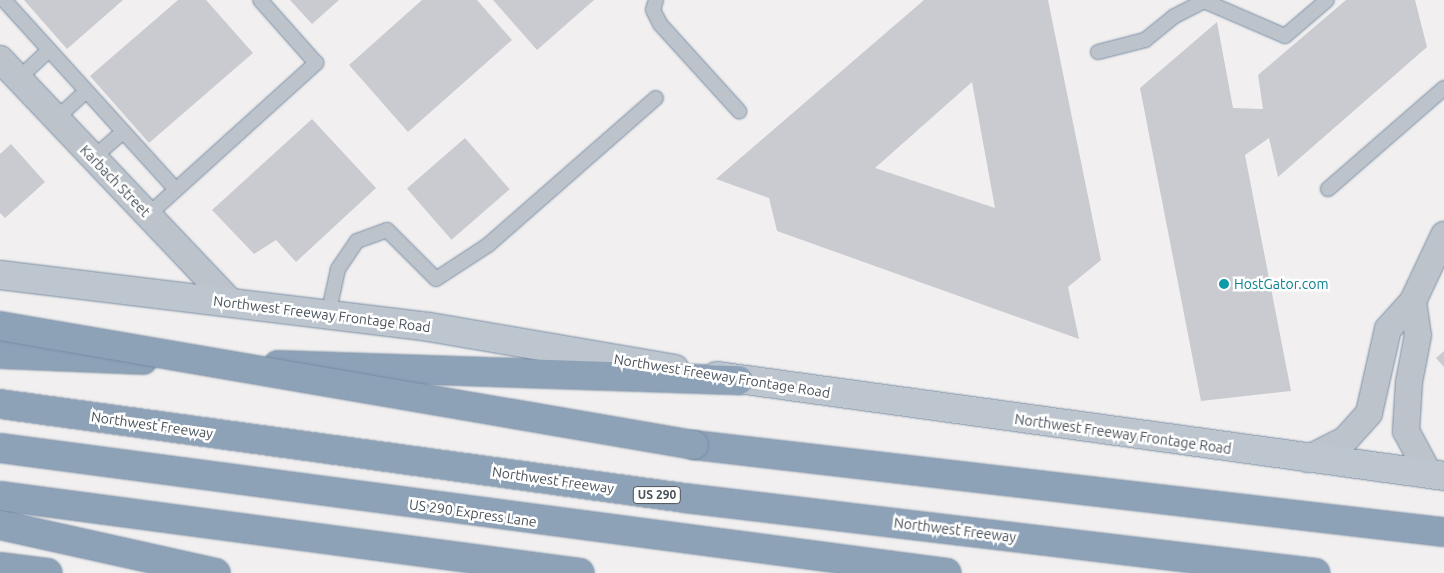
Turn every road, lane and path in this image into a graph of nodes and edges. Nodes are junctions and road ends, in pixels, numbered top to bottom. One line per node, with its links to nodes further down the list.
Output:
1 (260, 0): 17 (lane)
2 (656, 0): 12 (lane)
3 (1327, 0): 6 (lane)
4 (3, 3): 5 (lane)
5 (49, 50): 8 (lane); 10 (lane)
6 (1098, 52)
7 (0, 59): 8 (street, Karbach Street)
8 (18, 79): 13 (street, Karbach Street)
9 (1444, 88): 16 (lane)
10 (86, 91): 13 (lane); 14 (lane)
11 (656, 98): 23 (lane)
12 (739, 111)
13 (56, 119): 15 (street, Karbach Street)
14 (123, 132): 15 (lane); 17 (lane)
15 (93, 158): 18 (street, Karbach Street)
16 (1328, 189)
17 (176, 190): 18 (lane)
18 (148, 215): 22 (street, Karbach Street)
19 (1444, 235): 21 (street)
20 (0, 275): 22 (main road, Northwest Freeway Frontage Road)
21 (1414, 301): 29 (street); 30 (street)
22 (232, 302): 23 (main road, Northwest Freeway Frontage Road)
23 (328, 315): 26 (main road, Northwest Freeway Frontage Road)
24 (0, 326): 33 (highway, bridge)
25 (0, 354): 26 (highway)
26 (739, 380): 29 (main road, Northwest Freeway Frontage Road)
27 (0, 404): 39 (highway, Northwest Freeway / US 290)
28 (0, 448): 38 (highway, US 290 Express Lane)
29 (1307, 459): 30 (main road, Northwest Freeway Frontage Road)
30 (1436, 475)
31 (0, 496): 37 (highway)
32 (0, 525): 36 (highway)
33 (1444, 532)
34 (0, 567): 35 (highway)
35 (48, 573)
36 (216, 573)
37 (580, 573)
38 (947, 573)
39 (1316, 573)

